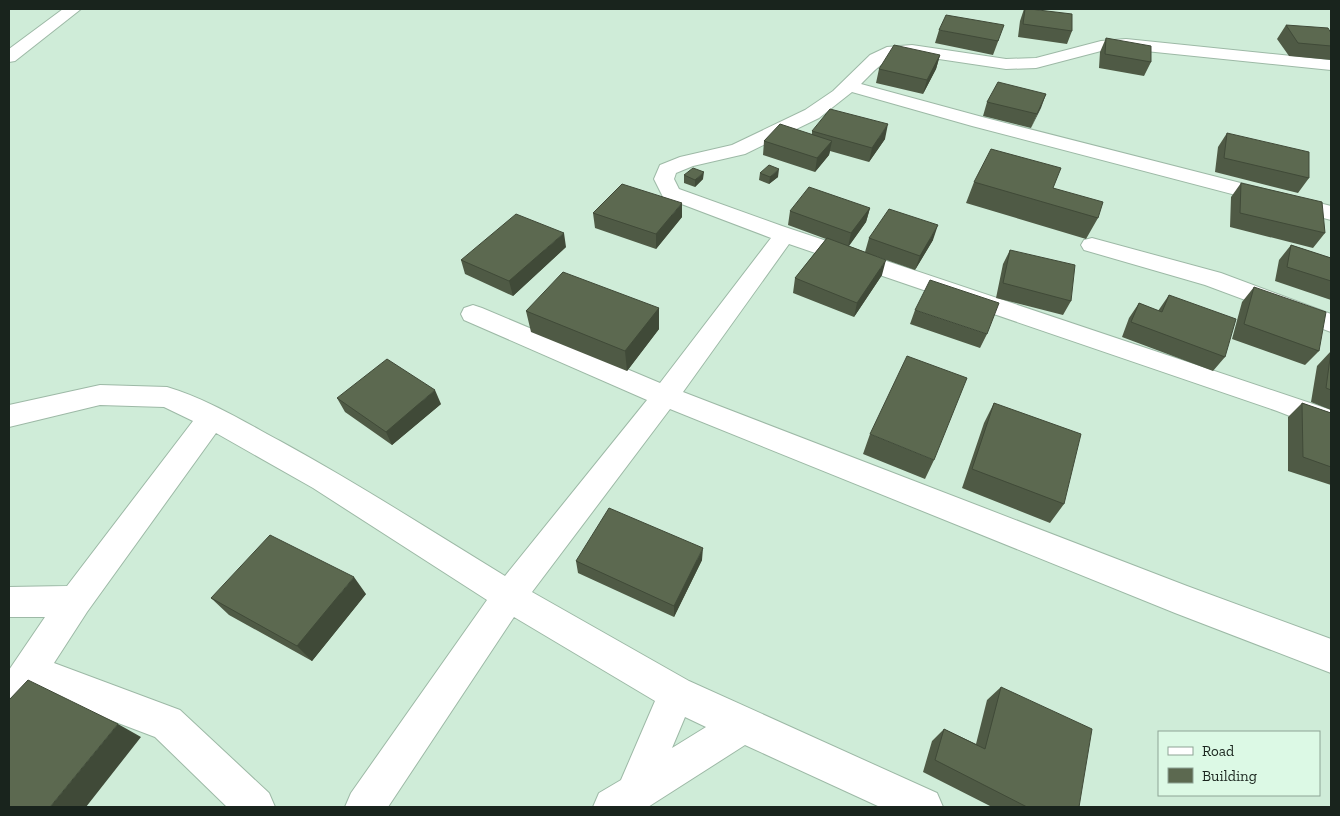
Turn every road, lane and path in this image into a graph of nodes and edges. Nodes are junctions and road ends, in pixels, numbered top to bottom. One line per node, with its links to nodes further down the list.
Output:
1 (73, 9): 2 (street)
2 (9, 57)
3 (1331, 65): 4 (street)
4 (849, 86): 5 (street); 6 (street)
5 (1331, 213)
6 (785, 234): 10 (street); 13 (street)
7 (1092, 245): 9 (street)
8 (473, 314): 10 (street)
9 (1331, 323)
10 (665, 396): 14 (street); 17 (street)
11 (9, 416): 12 (street)
12 (212, 417): 14 (street); 15 (street)
13 (1331, 421)
14 (509, 596): 18 (street); 24 (street)
15 (75, 601): 16 (street); 19 (street)
16 (9, 602)
17 (1331, 656)
18 (676, 694): 21 (street); 22 (street)
19 (9, 701)
20 (9, 707): 23 (street)
21 (744, 725): 22 (street); 25 (street)
22 (625, 803)
23 (255, 807)
24 (365, 807)
25 (923, 807)

